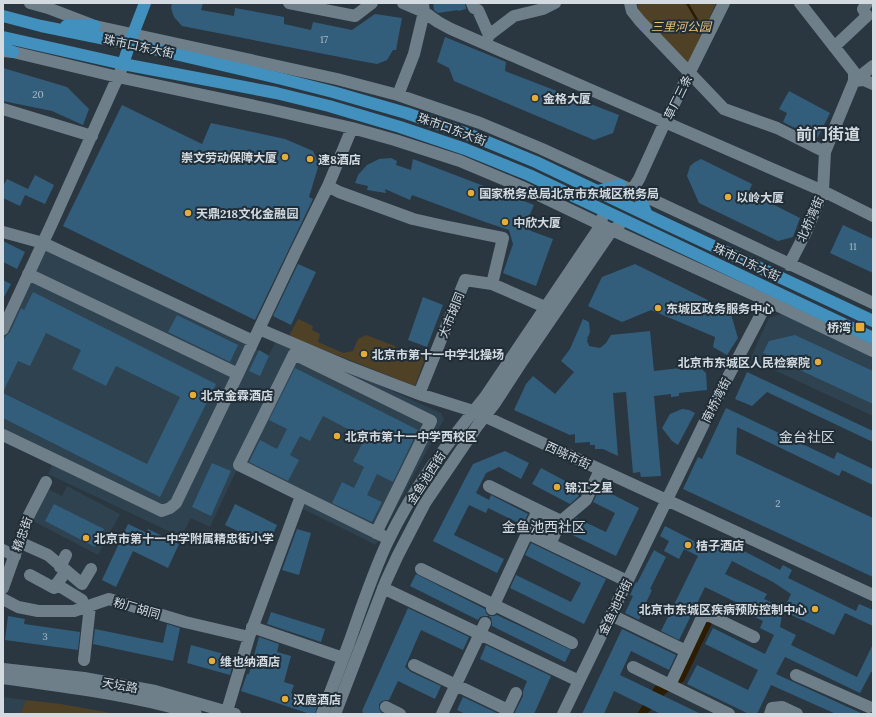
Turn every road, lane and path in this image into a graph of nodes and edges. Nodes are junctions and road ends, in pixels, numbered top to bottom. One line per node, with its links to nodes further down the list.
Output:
1 (30, 3): 15 (street, 珠市口东大街)
2 (146, 3): 17 (main road)
3 (289, 3): 4 (street)
4 (372, 3)
5 (403, 3): 12 (street)
6 (472, 3): 18 (street)
7 (556, 3): 18 (street)
8 (630, 3): 25 (street)
9 (724, 3): 25 (street, 草厂三条)
10 (868, 3): 19 (street)
11 (802, 4): 19 (street)
12 (423, 7): 18 (street); 29 (street)
13 (3, 16): 14 (main road, 珠市口东大街)
14 (41, 26): 15 (main road); 17 (main road, 珠市口东大街)
15 (95, 26): 17 (street, 珠市口东大街)
16 (3, 37): 22 (main road, 珠市口东大街)
17 (132, 39): 21 (main road, 珠市口东大街); 22 (main road); 29 (street, 珠市口东大街)
18 (487, 40): 31 (street)
19 (834, 47): 27 (street)
20 (6, 50): 26 (street)
21 (171, 53): 24 (main road); 37 (main road, 珠市口东大街)
22 (123, 64): 24 (main road, 珠市口东大街); 26 (street)
23 (873, 66): 27 (street)
24 (165, 72): 40 (main road, 珠市口东大街)
25 (690, 73): 31 (street, 草厂三条); 34 (street)
26 (118, 77): 32 (street); 33 (street)
27 (854, 81): 28 (street); 34 (street, 北桥湾街)
28 (873, 84)
29 (398, 95): 35 (street, 珠市口东大街)
30 (3, 109): 33 (street)
31 (665, 122): 38 (street); 39 (street, 草厂三条)
32 (352, 128): 36 (street); 44 (street)
33 (92, 136): 47 (street)
34 (825, 152): 38 (street, 北桥湾街)
35 (620, 185): 37 (main road); 39 (street, 珠市口东大街)
36 (328, 186): 50 (street); 56 (street)
37 (598, 191): 41 (main road, 珠市口东大街)
38 (823, 191): 42 (street); 48 (street, 北桥湾街)
39 (635, 192): 41 (main road); 48 (street, 珠市口东大街)
40 (594, 206): 43 (main road, 珠市口东大街); 44 (street)
41 (647, 215): 54 (main road, 珠市口东大街)
42 (873, 216)
43 (631, 223): 45 (street); 57 (main road, 珠市口东大街)
44 (601, 225): 45 (street); 53 (street, 金鱼池西街)
45 (612, 230): 51 (street); 53 (street, 金鱼池西街)
46 (3, 232): 47 (street)
47 (43, 243): 49 (street); 58 (street)
48 (789, 265): 52 (street, 珠市口东大街)
49 (28, 274): 55 (street); 60 (street)
50 (492, 284): 53 (street); 61 (street, 大市胡同)
51 (768, 301): 59 (street); 68 (street, 南桥湾街)
52 (873, 303)
53 (550, 310): 62 (street, 金鱼池西街)
54 (873, 321)
55 (3, 329)
56 (258, 329): 58 (street); 61 (street, 西晓市街)
57 (873, 338)
58 (253, 341): 60 (street)
59 (873, 351)
60 (238, 374): 63 (street)
61 (419, 394): 62 (street, 西晓市街)
62 (479, 414): 64 (street, 西晓市街); 73 (street, 金鱼池西街); 86 (street, 金鱼池西街)
63 (3, 435)
64 (600, 470): 68 (street, 西晓市街); 70 (street)
65 (46, 482): 74 (street, 精忠街)
66 (490, 486): 69 (street)
67 (301, 496): 71 (street); 71 (street); 93 (street)
68 (666, 500): 83 (street, 金鱼池中街); 87 (street, 西晓市街)
69 (538, 510): 70 (street); 72 (street)
70 (561, 521): 75 (street)
71 (376, 533): 73 (street)
72 (527, 533): 75 (street); 90 (street)
73 (389, 539): 97 (street, 金鱼池西街)
74 (19, 542): 77 (street, 精忠街); 79 (street)
75 (550, 544): 83 (street)
76 (3, 550): 77 (street)
77 (14, 556): 85 (street, 精忠街)
78 (66, 556): 79 (street)
79 (63, 569): 80 (street); 84 (street)
80 (92, 569)
81 (421, 569): 90 (street)
82 (30, 575): 84 (street)
83 (627, 581): 91 (street, 金鱼池中街)
84 (56, 584): 89 (street)
85 (3, 588)
86 (383, 588): 92 (street); 113 (street, 金鱼池西街)
87 (873, 595)
88 (3, 599): 89 (street, 粉厂胡同)
89 (87, 607): 93 (street, 粉厂胡同); 98 (street)
90 (493, 607): 95 (street)
91 (611, 615): 96 (street); 104 (street, 金鱼池中街)
92 (482, 628): 104 (street); 105 (street)
93 (250, 632): 97 (street, 粉厂胡同); 110 (street)
94 (754, 637): 96 (street)
95 (572, 643)
96 (686, 652): 106 (street)
97 (343, 658): 112 (street, 金鱼池西街)
98 (84, 660)
99 (414, 665): 105 (street)
100 (633, 667): 106 (street)
101 (3, 669): 110 (street, 天坛路)
102 (796, 675): 109 (street)
103 (3, 678): 111 (street, 天坛路)
104 (579, 681): 116 (street, 金鱼池中街)
105 (456, 685): 107 (street); 115 (street)
106 (670, 685): 117 (street)
107 (516, 693)
108 (386, 707): 114 (street)
109 (869, 707)
110 (231, 713)
111 (196, 714)
112 (322, 714)
113 (335, 714)
114 (400, 714)
115 (442, 714)
116 (563, 714)
117 (728, 714)
118 (770, 714): 119 (street)
119 (796, 714)

